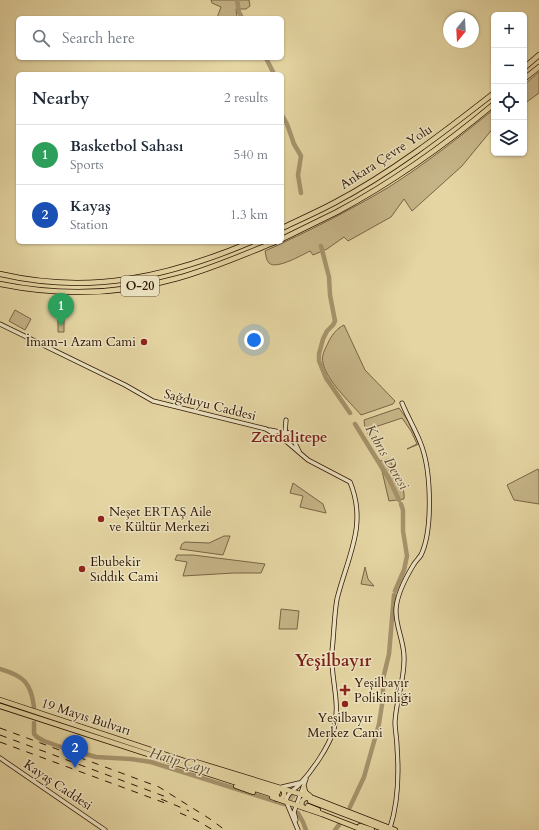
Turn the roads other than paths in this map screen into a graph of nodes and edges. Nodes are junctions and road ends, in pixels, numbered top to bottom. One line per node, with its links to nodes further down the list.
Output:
1 (539, 54): 2 (highway)
2 (527, 65)
3 (539, 67): 4 (highway)
4 (527, 77)
5 (491, 95): 7 (highway, Ankara Çevre Yolu)
6 (491, 106): 8 (highway, Ankara Çevre Yolu)
7 (284, 227)
8 (284, 237)
9 (246, 244): 11 (highway, O-20)
10 (269, 244): 12 (highway, O-20)
11 (0, 274)
12 (0, 284)
13 (0, 324): 15 (street, Sağduyu Caddesi)
14 (402, 404): 32 (street)
15 (266, 430): 16 (street); 19 (street, Sağduyu Caddesi)
16 (285, 433): 17 (street); 17 (street); 19 (street)
17 (291, 433): 18 (street)
18 (293, 439): 19 (street); 20 (street)
19 (287, 442): 20 (street, Sağduyu Caddesi)
20 (301, 453): 24 (street, Sağduyu Caddesi)
21 (0, 699): 26 (highway, 19 Mayıs Bulvarı)
22 (0, 708): 26 (highway, 19 Mayıs Bulvarı)
23 (0, 758): 33 (street, Kayaş Caddesi)
24 (302, 785): 25 (street); 26 (street); 27 (street); 29 (highway)
25 (291, 791): 26 (highway); 27 (highway); 28 (street)
26 (278, 794): 28 (highway)
27 (301, 795): 29 (highway); 30 (street)
28 (287, 803): 30 (highway); 34 (street)
29 (309, 804): 30 (highway); 31 (street); 32 (highway); 35 (highway); 36 (highway)
30 (297, 806): 31 (street)
31 (294, 812): 34 (street)
32 (391, 829)
33 (105, 830)
34 (298, 830)
35 (363, 830)
36 (372, 830)

